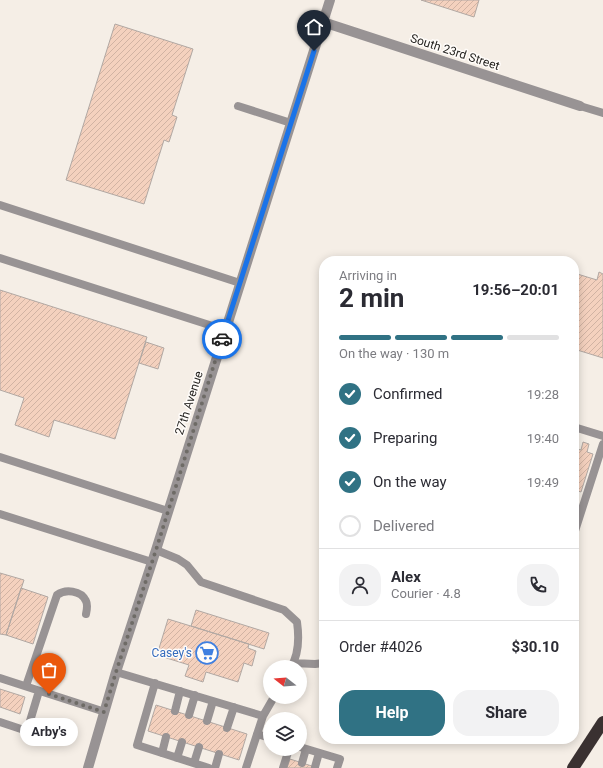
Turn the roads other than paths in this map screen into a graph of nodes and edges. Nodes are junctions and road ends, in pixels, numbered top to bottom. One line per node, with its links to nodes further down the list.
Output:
1 (330, 0): 2 (street, 27th Avenue)
2 (323, 22): 4 (street, South 23rd Street); 6 (street, 27th Avenue)
3 (238, 106): 6 (lane)
4 (580, 106): 5 (lane)
5 (603, 113)
6 (291, 123): 9 (street, 27th Avenue)
7 (0, 205): 9 (lane)
8 (0, 258): 10 (lane)
9 (240, 283): 10 (street, 27th Avenue)
10 (225, 330): 16 (street, 27th Avenue)
11 (579, 429): 12 (lane)
12 (603, 436)
13 (603, 444): 15 (lane)
14 (0, 457): 16 (lane)
15 (579, 507)
16 (168, 511): 18 (street, 27th Avenue)
17 (0, 514): 19 (lane)
18 (156, 550): 19 (street, 27th Avenue); 21 (lane)
19 (152, 562): 24 (street, 27th Avenue)
20 (86, 614): 27 (lane)
21 (293, 660)
22 (307, 664): 23 (lane)
23 (319, 664)
24 (116, 672): 26 (lane); 34 (street, 27th Avenue)
25 (0, 678): 27 (lane)
26 (155, 683): 29 (lane); 47 (lane)
27 (26, 686): 28 (lane)
28 (39, 691): 34 (lane); 38 (lane)
29 (180, 691): 30 (lane); 33 (lane)
30 (195, 695): 31 (lane); 35 (lane)
31 (213, 701): 32 (lane); 37 (lane)
32 (234, 707): 36 (lane); 40 (lane)
33 (175, 711)
34 (104, 712): 56 (street, 27th Avenue)
35 (189, 716)
36 (263, 716): 41 (lane)
37 (207, 721)
38 (0, 722)
39 (603, 722): 62 (highway)
40 (227, 728)
41 (257, 734): 42 (lane); 59 (lane)
42 (263, 736)
43 (166, 737): 47 (lane)
44 (182, 742): 52 (lane)
45 (199, 747): 53 (lane)
46 (307, 749): 48 (lane)
47 (162, 753): 52 (lane)
48 (319, 753): 55 (lane); 61 (lane)
49 (219, 754): 58 (lane)
50 (287, 756): 60 (lane)
51 (302, 756): 54 (lane)
52 (177, 758): 53 (lane)
53 (194, 763): 57 (lane)
54 (302, 763)
55 (315, 767)
56 (88, 768)
57 (209, 768)
58 (215, 768)
59 (246, 768)
60 (283, 768)
61 (337, 768)
62 (573, 768)

